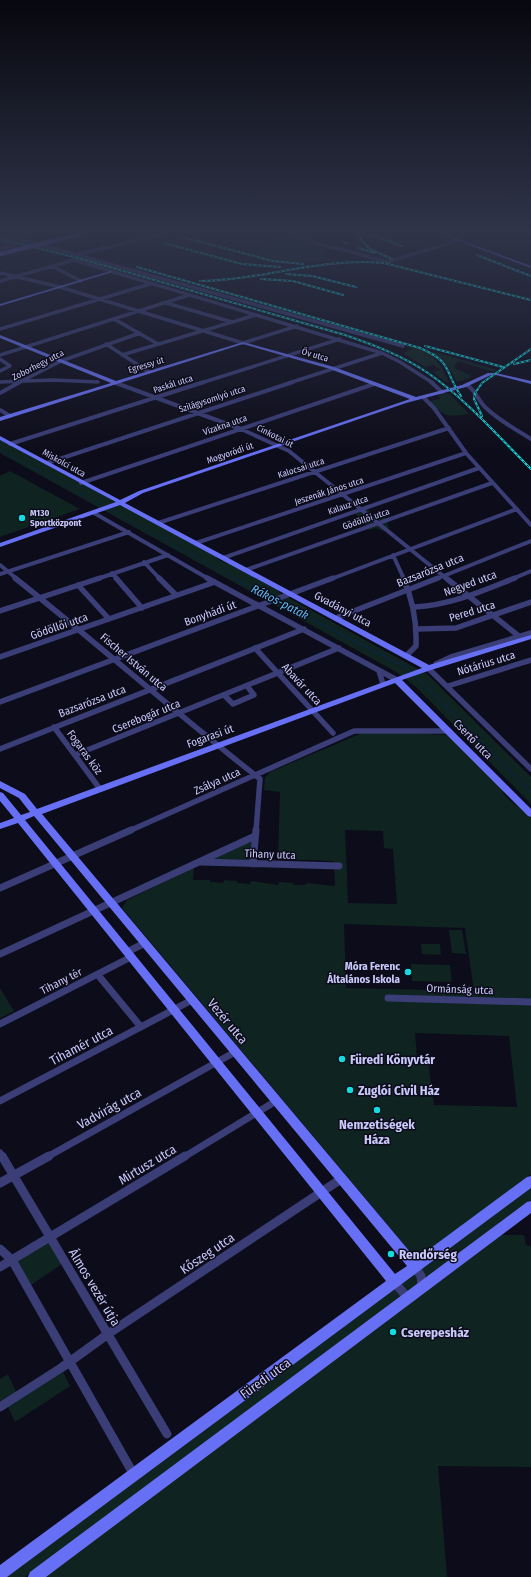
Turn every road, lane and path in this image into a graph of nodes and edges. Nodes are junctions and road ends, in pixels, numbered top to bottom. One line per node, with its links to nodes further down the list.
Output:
1 (77, 306): 12 (street)
2 (121, 306): 7 (street, Öv utca)
3 (157, 306): 7 (street)
4 (174, 306): 10 (street)
5 (227, 306): 8 (street)
6 (258, 306): 20 (street)
7 (139, 311): 9 (street); 13 (street, Öv utca)
8 (258, 314): 10 (street); 11 (street)
9 (114, 319): 14 (street); 21 (street)
10 (232, 322): 13 (street)
11 (297, 326): 16 (street); 17 (street, Egressy út)
12 (0, 329)
13 (204, 330): 17 (street, Öv utca); 19 (street)
14 (140, 333): 18 (street, Zoborhegy utca); 19 (street)
15 (0, 336): 21 (street, Cinkotai út)
16 (340, 339): 22 (street); 25 (street, Paskál utca)
17 (243, 343): 25 (street, Öv utca); 30 (street, Egressy út)
18 (106, 344): 23 (street); 27 (street, Zoborhegy utca)
19 (158, 344): 23 (street)
20 (403, 346)
21 (26, 347): 24 (street); 27 (street, Cinkotai út)
22 (382, 353): 28 (street, Szilágysomlyó utca); 40 (street)
23 (122, 354): 30 (street)
24 (0, 355)
25 (288, 356): 28 (street, Öv utca); 42 (street, Paskál utca)
26 (0, 360): 29 (street)
27 (61, 361): 31 (street, Cinkotai út); 32 (street, Zoborhegy utca)
28 (332, 368): 37 (street, Öv utca); 46 (street, Szilágysomlyó utca)
29 (0, 371)
30 (150, 372): 35 (street, Egressy út)
31 (104, 378): 34 (street); 35 (street, Cinkotai út)
32 (24, 380): 33 (street); 34 (street); 41 (street, Zoborhegy utca)
33 (0, 382)
34 (98, 382): 39 (street)
35 (116, 383): 39 (street, Egressy út); 42 (street, Cinkotai út)
36 (531, 383): 38 (street, Mogyoródi út)
37 (374, 384): 44 (street, Öv utca); 49 (street, Vízakna utca)
38 (467, 385): 40 (street, Mogyoródi út); 52 (street)
39 (105, 386): 47 (street, Egressy út)
40 (442, 392): 43 (street, Mogyoródi út)
41 (0, 393)
42 (156, 398): 46 (street, Cinkotai út); 53 (street, Paskál utca)
43 (424, 398): 44 (street, Mogyoródi út); 50 (street)
44 (416, 399): 54 (street, Mogyoródi út)
45 (0, 410): 47 (street)
46 (197, 413): 49 (street, Cinkotai út); 56 (street, Szilágysomlyó utca)
47 (10, 416): 48 (street, Egressy út)
48 (0, 419)
49 (240, 428): 54 (street, Cinkotai út); 59 (street, Vízakna utca)
50 (449, 428): 55 (street); 58 (street, Kalocsai utca)
51 (0, 438): 53 (street, Miskolci utca)
52 (531, 439)
53 (10, 444): 56 (street, Miskolci utca)
54 (279, 445): 58 (street, Cinkotai út); 62 (street, Mogyoródi út)
55 (466, 453): 57 (street); 61 (street, Jeszenák János utca)
56 (47, 463): 59 (street, Miskolci utca)
57 (479, 468): 60 (street); 63 (street, Kalauz utca)
58 (315, 471): 61 (street, Cinkotai út); 66 (street, Kalocsai utca)
59 (81, 483): 62 (street, Miskolci utca)
60 (492, 483): 64 (street); 67 (street, Gödöllői utca)
61 (344, 494): 63 (street, Cinkotai út); 71 (street, Jeszenák János utca)
62 (120, 502): 65 (street, Mogyoródi út); 66 (street, Gvadányi utca)
63 (362, 509): 67 (street, Cinkotai út); 76 (street, Kalauz utca)
64 (517, 509): 68 (street); 73 (street, Bonyhádi út)
65 (94, 513): 69 (street); 72 (street, Mogyoródi út)
66 (158, 523): 71 (street, Gvadányi utca)
67 (378, 523): 73 (street, Cinkotai út); 79 (street, Gödöllői utca)
68 (531, 525)
69 (129, 532): 74 (street); 81 (street)
70 (531, 541): 84 (street, Bazsarózsa utca)
71 (196, 543): 76 (street, Gvadányi utca)
72 (0, 545)
73 (411, 548): 75 (street, Bonyhádi út); 84 (street, Cinkotai út)
74 (168, 555): 77 (street); 85 (street)
75 (393, 555): 87 (street); 88 (street, Bonyhádi út)
76 (223, 558): 79 (street, Gvadányi utca)
77 (144, 562): 83 (street); 90 (street)
78 (0, 565): 81 (street, Fischer István utca)
79 (246, 570): 88 (street, Gvadányi utca)
80 (531, 571): 89 (street, Negyed utca)
81 (8, 572): 82 (street); 91 (street, Fischer István utca)
82 (0, 574)
83 (112, 574): 86 (street); 95 (street)
84 (444, 575): 87 (street, Bazsarózsa utca); 89 (street, Cinkotai út)
85 (215, 582): 90 (street, Gödöllői utca); 93 (street)
86 (78, 585): 91 (street); 99 (street)
87 (409, 589): 94 (street); 98 (street, Bazsarózsa utca)
88 (291, 594): 93 (street, Bonyhádi út); 98 (street, Gvadányi utca)
89 (469, 595): 94 (street, Negyed utca); 97 (street, Cinkotai út)
90 (176, 596): 95 (street, Gödöllői utca)
91 (40, 598): 96 (street); 100 (street, Fischer István utca)
92 (531, 602): 97 (street, Pered utca)
93 (259, 605): 101 (street); 110 (street, Bonyhádi út)
94 (415, 607): 102 (street)
95 (142, 608): 99 (street, Gödöllői utca)
96 (0, 611)
97 (494, 615): 102 (street, Pered utca); 104 (street, Cinkotai út)
98 (336, 618): 108 (street, Gvadányi utca)
99 (109, 619): 100 (street, Gödöllői utca)
100 (79, 629): 109 (street, Gödöllői utca); 110 (street, Fischer István utca)
101 (304, 629): 106 (street, Bazsarózsa utca); 107 (street)
102 (417, 629): 108 (street)
103 (531, 633): 104 (street, Fogarasi út)
104 (520, 637): 113 (street, Fogarasi út)
105 (531, 637): 113 (street, Fogarasi út)
106 (256, 648): 115 (street, Abavár utca); 121 (street, Bazsarózsa utca)
107 (339, 648): 114 (street); 115 (street, Cserebogár utca)
108 (406, 656): 111 (street, Gvadányi utca)
109 (0, 657)
110 (114, 659): 121 (street, Fischer István utca); 123 (street, Bonyhádi út)
111 (413, 660): 113 (street, Gvadányi utca); 116 (street)
112 (531, 660): 120 (street, Nótárius utca)
113 (428, 668): 116 (street, Fogarasi út); 120 (street, Gvadányi utca)
114 (379, 671): 117 (street); 118 (street)
115 (278, 673): 119 (street, Cserebogár utca); 124 (street, Abavár utca)
116 (416, 673): 117 (street, Fogarasi út)
117 (397, 680): 118 (street, Fogarasi út); 127 (street, Csertő utca)
118 (383, 684): 124 (street, Fogarasi út)
119 (246, 686): 122 (street, Cserebogár utca); 122 (street)
120 (448, 686): 132 (street, Gvadányi utca)
121 (151, 689): 125 (street, Fischer István utca); 126 (street, Bazsarózsa utca)
122 (224, 695): 125 (street, Cserebogár utca)
123 (0, 702)
124 (313, 710): 128 (street, Abavár utca); 129 (street, Fogarasi út)
125 (178, 714): 129 (street, Fischer István utca); 131 (street, Cserebogár utca)
126 (54, 727): 130 (street, Bazsarózsa utca); 131 (street, Fogaras köz)
127 (450, 731): 133 (street, Zsálya utca); 138 (street, Csertő utca)
128 (333, 733)
129 (217, 745): 133 (street, Fischer István utca); 135 (street, Fogarasi út)
130 (0, 749)
131 (75, 755): 135 (street, Fogaras köz)
132 (531, 769)
133 (254, 776): 142 (street, Tihany utca); 143 (street, Zsálya utca)
134 (2, 786): 137 (street, Vezér utca)
135 (100, 789): 137 (street, Fogarasi út)
136 (0, 795): 139 (street)
137 (36, 812): 139 (street, Fogarasi út); 140 (street, Vezér utca)
138 (531, 814)
139 (19, 819): 140 (street); 141 (street, Fogarasi út); 145 (street)
140 (44, 822): 143 (street, Vezér utca)
141 (0, 826)
142 (255, 836): 144 (street, Tihany utca); 146 (street)
143 (72, 856): 145 (street, Zsálya utca); 149 (street, Vezér utca)
144 (200, 862): 146 (street, Tihany utca); 149 (street, Tihany utca)
145 (55, 863): 148 (street, Zsálya utca); 150 (street)
146 (253, 864): 147 (street, Tihany utca)
147 (339, 866)
148 (0, 888)
149 (111, 903): 150 (street, Tihany utca); 151 (street, Vezér utca)
150 (90, 912): 152 (street); 153 (street)
151 (145, 943): 153 (street, Tihany tér); 156 (street, Vezér utca)
152 (0, 954)
153 (129, 955): 154 (street, Tihany tér); 158 (street)
154 (98, 975): 159 (street, Tihany tér); 160 (street)
155 (388, 998): 157 (street, Ormánság utca)
156 (192, 1000): 158 (street, Tihamér utca); 161 (street, Vezér utca)
157 (531, 1002)
158 (173, 1010): 160 (street, Tihamér utca); 162 (street)
159 (0, 1024)
160 (141, 1027): 163 (street, Tihamér utca)
161 (235, 1052): 162 (street, Vadvirág utca); 164 (street, Vezér utca)
162 (217, 1062): 165 (street); 167 (street, Vadvirág utca)
163 (0, 1101)
164 (276, 1101): 165 (street, Mirtusz utca); 168 (street, Vezér utca)
165 (257, 1113): 171 (street); 173 (street, Mirtusz utca)
166 (0, 1153): 167 (street, Álmos vezér útja)
167 (13, 1176): 170 (street, Vadvirág utca); 173 (street, Álmos vezér útja)
168 (341, 1178): 171 (street, Kőszeg utca); 177 (street, Vezér utca)
169 (531, 1182): 177 (street, Füredi utca)
170 (0, 1183)
171 (322, 1192): 178 (street); 181 (street, Kőszeg utca)
172 (531, 1206): 179 (street, Füredi utca)
173 (50, 1237): 175 (street, Mirtusz utca); 181 (street, Álmos vezér útja)
174 (0, 1249): 175 (street)
175 (12, 1260): 176 (street); 182 (street)
176 (0, 1267)
177 (415, 1267): 178 (street, Füredi utca); 179 (street, Vezér utca)
178 (394, 1282): 180 (street); 185 (street, Füredi utca)
179 (422, 1287): 180 (street, Füredi utca)
180 (408, 1298): 187 (street, Füredi utca)
181 (108, 1334): 182 (street, Kőszeg utca); 184 (street, Álmos vezér útja)
182 (69, 1362): 183 (street); 185 (street)
183 (0, 1407)
184 (167, 1434)
185 (134, 1475): 186 (street, Füredi utca)
186 (0, 1574)
187 (35, 1577)

